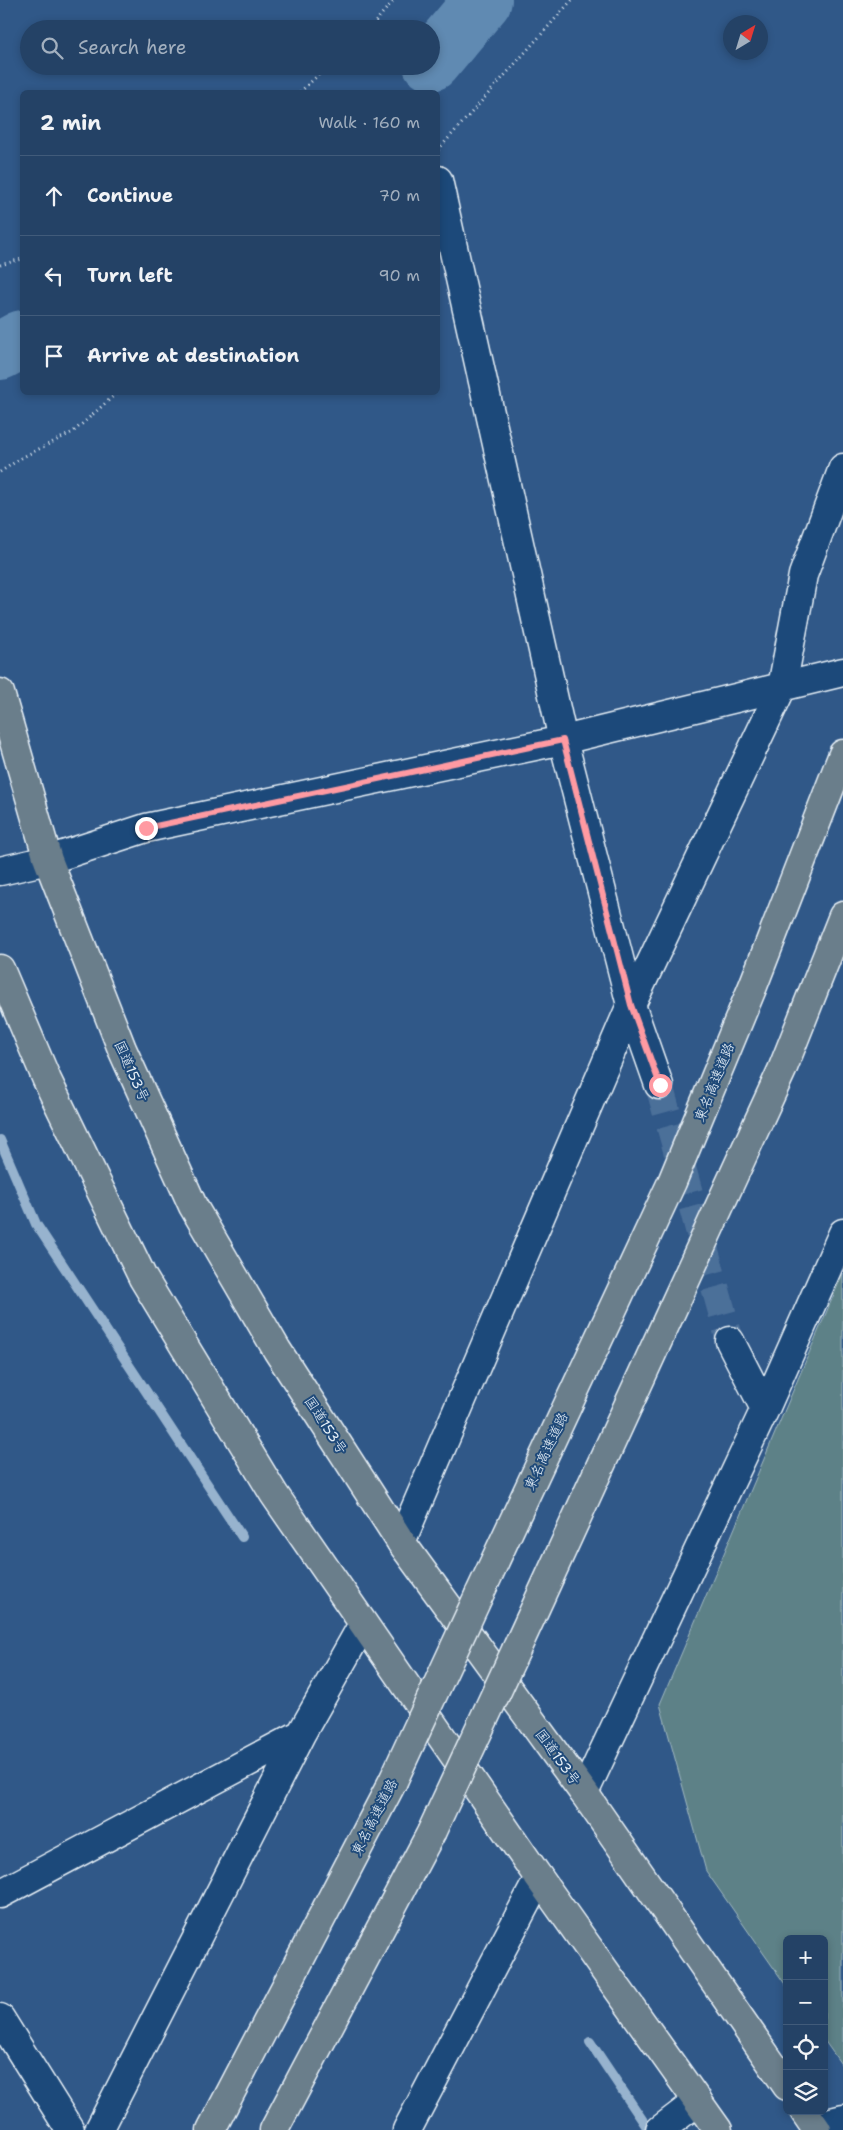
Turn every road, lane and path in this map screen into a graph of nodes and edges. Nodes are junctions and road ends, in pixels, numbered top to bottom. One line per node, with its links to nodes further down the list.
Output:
1 (394, 0): 3 (path)
2 (572, 0): 6 (path)
3 (376, 20)
4 (318, 75): 5 (path)
5 (302, 90)
6 (440, 148)
7 (440, 189): 16 (street)
8 (20, 260): 9 (path)
9 (0, 265)
10 (115, 395): 12 (path)
11 (843, 468): 14 (street)
12 (0, 472)
13 (843, 672): 14 (street)
14 (782, 687): 16 (street); 22 (street)
15 (0, 693): 18 (highway, 国道153号)
16 (563, 740): 18 (street); 22 (street)
17 (839, 765): 40 (highway, 東名高速道路, bridge)
18 (48, 860): 19 (street); 27 (highway, 国道153号)
19 (0, 871)
20 (843, 916): 41 (highway, bridge)
21 (0, 969): 28 (highway)
22 (631, 1005): 23 (street); 27 (street)
23 (660, 1085)
24 (843, 1234): 26 (street)
25 (730, 1341): 26 (street)
26 (765, 1409): 30 (street)
27 (402, 1542): 30 (highway, 国道153号)
28 (363, 1624): 29 (street); 31 (highway)
29 (301, 1734): 32 (street); 39 (street)
30 (584, 1793): 34 (highway, 国道153号)
31 (539, 1878): 35 (highway); 42 (street)
32 (0, 1894)
33 (0, 2018): 38 (street)
34 (783, 2080)
35 (698, 2101): 43 (street); 44 (highway)
36 (843, 2119): 37 (street)
37 (812, 2122)
38 (70, 2130)
39 (99, 2130)
40 (211, 2130)
41 (274, 2130)
42 (407, 2130)
43 (660, 2130)
44 (718, 2130)

